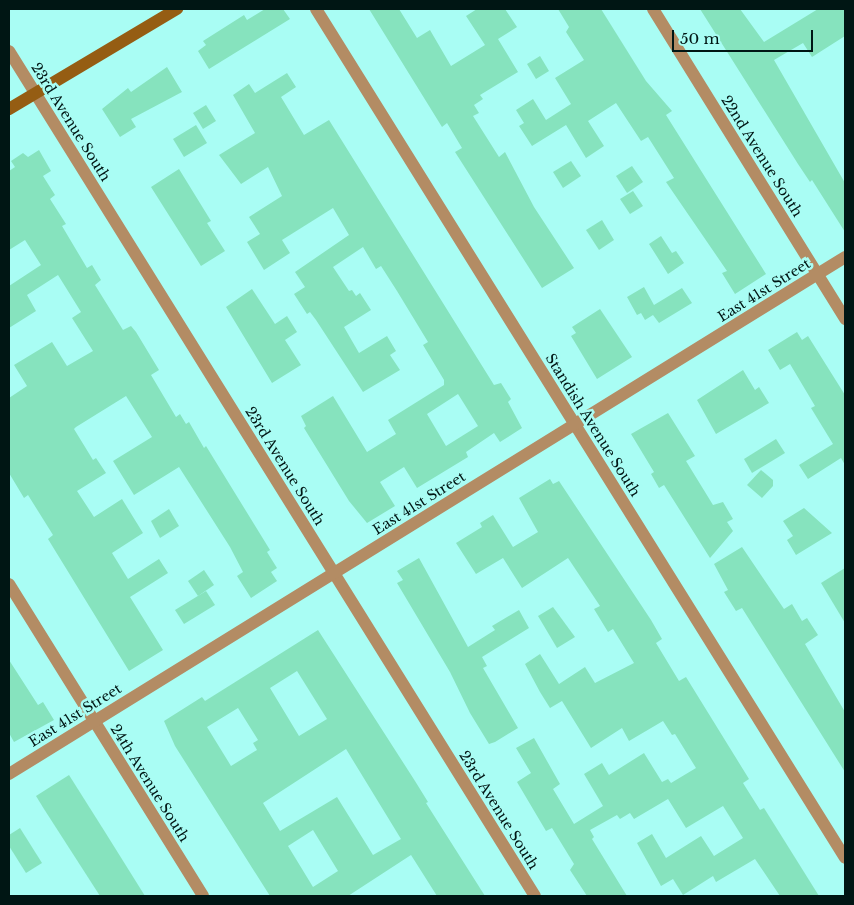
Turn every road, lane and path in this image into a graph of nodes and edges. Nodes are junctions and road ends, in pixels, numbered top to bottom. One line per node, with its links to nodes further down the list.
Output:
1 (177, 9): 5 (street)
2 (316, 9): 10 (street, Standish Avenue South)
3 (653, 9): 8 (street, 22nd Avenue South)
4 (9, 51): 5 (street, 23rd Avenue South)
5 (35, 93): 6 (street); 11 (street, 23rd Avenue South)
6 (9, 109)
7 (845, 257): 8 (street, East 41st Street)
8 (817, 274): 9 (street, 22nd Avenue South); 10 (street, East 41st Street)
9 (845, 319)
10 (575, 424): 11 (street, East 41st Street); 15 (street, Standish Avenue South)
11 (334, 573): 13 (street, East 41st Street); 17 (street, 23rd Avenue South)
12 (9, 584): 13 (street, 24th Avenue South)
13 (94, 721): 14 (street, East 41st Street); 16 (street, 24th Avenue South)
14 (9, 774)
15 (845, 858)
16 (204, 896)
17 (535, 896)

